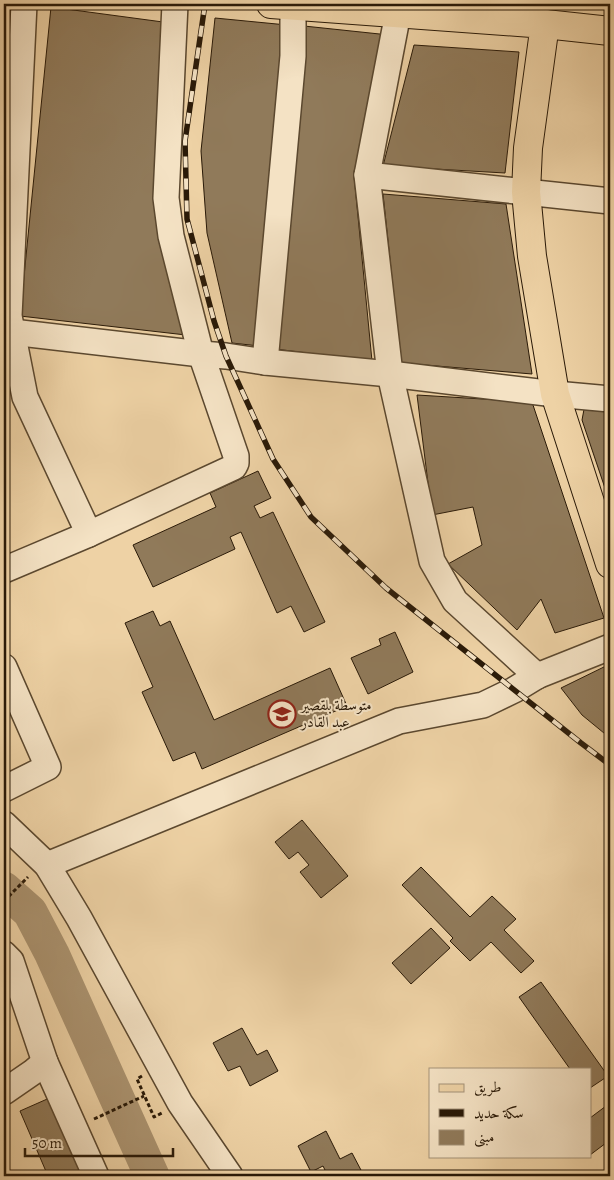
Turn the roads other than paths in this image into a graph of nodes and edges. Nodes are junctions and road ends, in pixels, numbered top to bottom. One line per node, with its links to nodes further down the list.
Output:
1 (24, 4): 10 (street)
2 (175, 4): 11 (street)
3 (285, 4): 5 (main road); 12 (street)
4 (549, 11): 5 (main road); 6 (main road); 8 (main road)
5 (398, 13): 7 (street)
6 (610, 31)
7 (367, 175): 8 (street); 13 (street)
8 (526, 192): 9 (street); 14 (main road)
9 (610, 201)
10 (12, 332): 11 (street); 16 (street)
11 (201, 354): 12 (street); 16 (street)
12 (265, 362): 13 (street)
13 (390, 374): 14 (street); 21 (street)
14 (555, 394): 15 (street); 17 (main road)
15 (610, 399)
16 (89, 534): 18 (street)
17 (610, 564)
18 (4, 570)
19 (610, 647): 21 (street)
20 (4, 667): 22 (street)
21 (537, 676): 24 (street)
22 (4, 789)
23 (4, 824): 24 (street)
24 (38, 870): 29 (street)
25 (4, 954): 26 (street)
26 (45, 1062): 27 (street); 28 (street)
27 (4, 1092)
28 (96, 1176)
29 (230, 1176)

